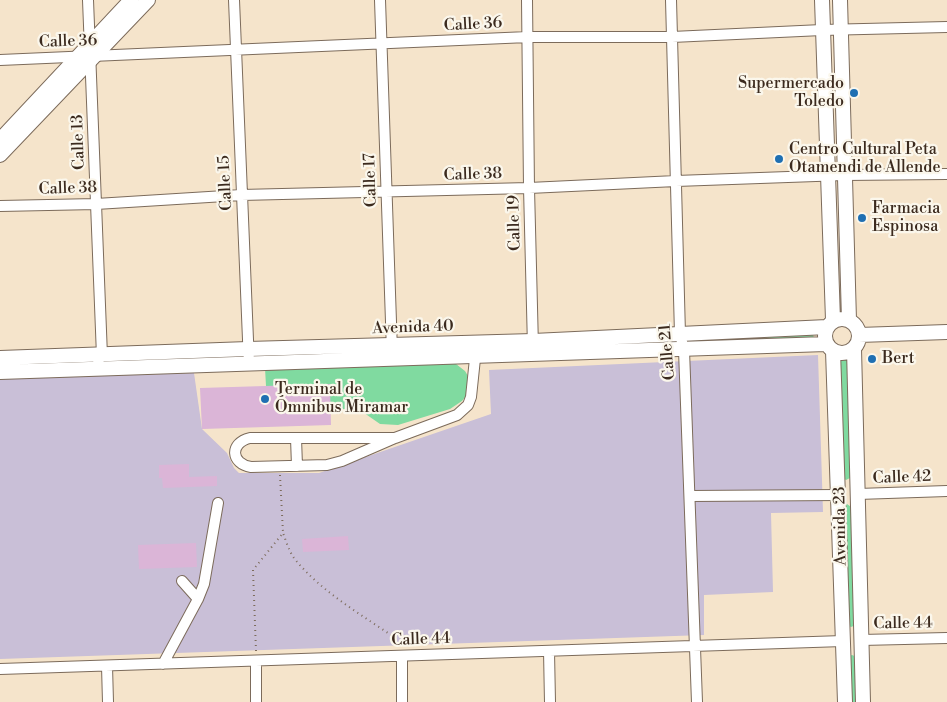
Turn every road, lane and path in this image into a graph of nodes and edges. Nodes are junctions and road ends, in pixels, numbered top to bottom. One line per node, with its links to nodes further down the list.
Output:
1 (88, 0): 17 (street, Calle 13)
2 (131, 0): 17 (main road)
3 (148, 0): 17 (main road)
4 (234, 0): 16 (street, Calle 15)
5 (380, 0): 15 (street, Calle 17)
6 (527, 0): 13 (street, Calle 19)
7 (671, 0): 14 (street, Calle 21)
8 (822, 0): 12 (main road)
9 (840, 0): 11 (main road)
10 (947, 27): 11 (street, Calle 36)
11 (840, 29): 12 (street, Calle 36); 22 (main road)
12 (822, 30): 14 (street, Calle 36); 23 (main road)
13 (528, 37): 14 (street, Calle 36); 15 (street, Calle 36); 25 (street, Calle 19)
14 (672, 37): 24 (street, Calle 21)
15 (382, 44): 16 (street, Calle 36); 26 (street, Calle 17)
16 (235, 49): 17 (street, Calle 36); 27 (street, Calle 15)
17 (89, 55): 18 (street, Calle 36); 19 (main road); 20 (main road); 28 (street, Calle 13)
18 (0, 60)
19 (0, 140)
20 (0, 155)
21 (947, 174): 22 (street, Calle 38)
22 (844, 175): 23 (street, Calle 38); 30 (main road)
23 (827, 176): 24 (street, Calle 38); 31 (main road)
24 (676, 180): 25 (street, Calle 38); 33 (street, Calle 21)
25 (529, 188): 26 (street, Calle 38); 35 (street, Calle 19)
26 (386, 192): 27 (street, Calle 38); 41 (street, Calle 17)
27 (241, 195): 28 (street, Calle 38); 37 (street, Calle 15)
28 (96, 204): 29 (street, Calle 38); 42 (street, Calle 13)
29 (0, 206)
30 (849, 320): 31 (main road, Avenida 40); 34 (main road)
31 (830, 324): 33 (main road, Avenida 40); 36 (main road)
32 (947, 332): 34 (main road)
33 (680, 334): 35 (main road, Avenida 40); 40 (street, Calle 21)
34 (859, 336): 38 (main road)
35 (533, 348): 39 (main road, Avenida 40); 40 (main road, Avenida 40)
36 (830, 348): 38 (main road, Avenida 40); 40 (main road, Avenida 40); 53 (main road, Avenida 23)
37 (248, 349): 41 (main road, Avenida 40); 42 (main road, Avenida 40); 44 (street, Calle 15)
38 (854, 349): 52 (main road, Avenida 23)
39 (476, 350): 41 (main road, Avenida 40); 48 (street)
40 (684, 350): 54 (street, Calle 21)
41 (392, 353): 44 (main road, Avenida 40)
42 (102, 356): 43 (main road, Avenida 40); 45 (street)
43 (0, 358)
44 (249, 364): 45 (main road, Avenida 40)
45 (92, 369): 46 (main road, Avenida 40)
46 (0, 372)
47 (296, 438): 48 (street); 49 (street); 49 (street)
48 (395, 438): 49 (street)
49 (297, 466)
50 (280, 471): 56 (path)
51 (947, 491): 52 (street, Calle 42)
52 (858, 494): 53 (main road); 60 (main road, Avenida 23)
53 (838, 495): 54 (street); 61 (main road, Avenida 23)
54 (690, 496): 62 (street, Calle 21)
55 (218, 503): 58 (street)
56 (283, 533): 64 (path); 65 (path)
57 (182, 581): 58 (street)
58 (198, 599): 66 (street)
59 (947, 638): 60 (street, Calle 44)
60 (860, 640): 61 (main road); 75 (main road, Avenida 23)
61 (843, 641): 62 (street, Calle 44); 74 (main road, Avenida 23)
62 (696, 646): 63 (street, Calle 44); 73 (street, Calle 21)
63 (549, 651): 64 (street, Calle 44); 72 (street)
64 (402, 656): 65 (street, Calle 44); 71 (street)
65 (256, 661): 66 (street, Calle 44); 70 (street)
66 (163, 664): 67 (street, Calle 44)
67 (108, 666): 68 (street, Calle 44); 69 (street)
68 (0, 669)
69 (108, 702)
70 (256, 702)
71 (402, 702)
72 (550, 702)
73 (697, 702)
74 (844, 702)
75 (863, 702)

